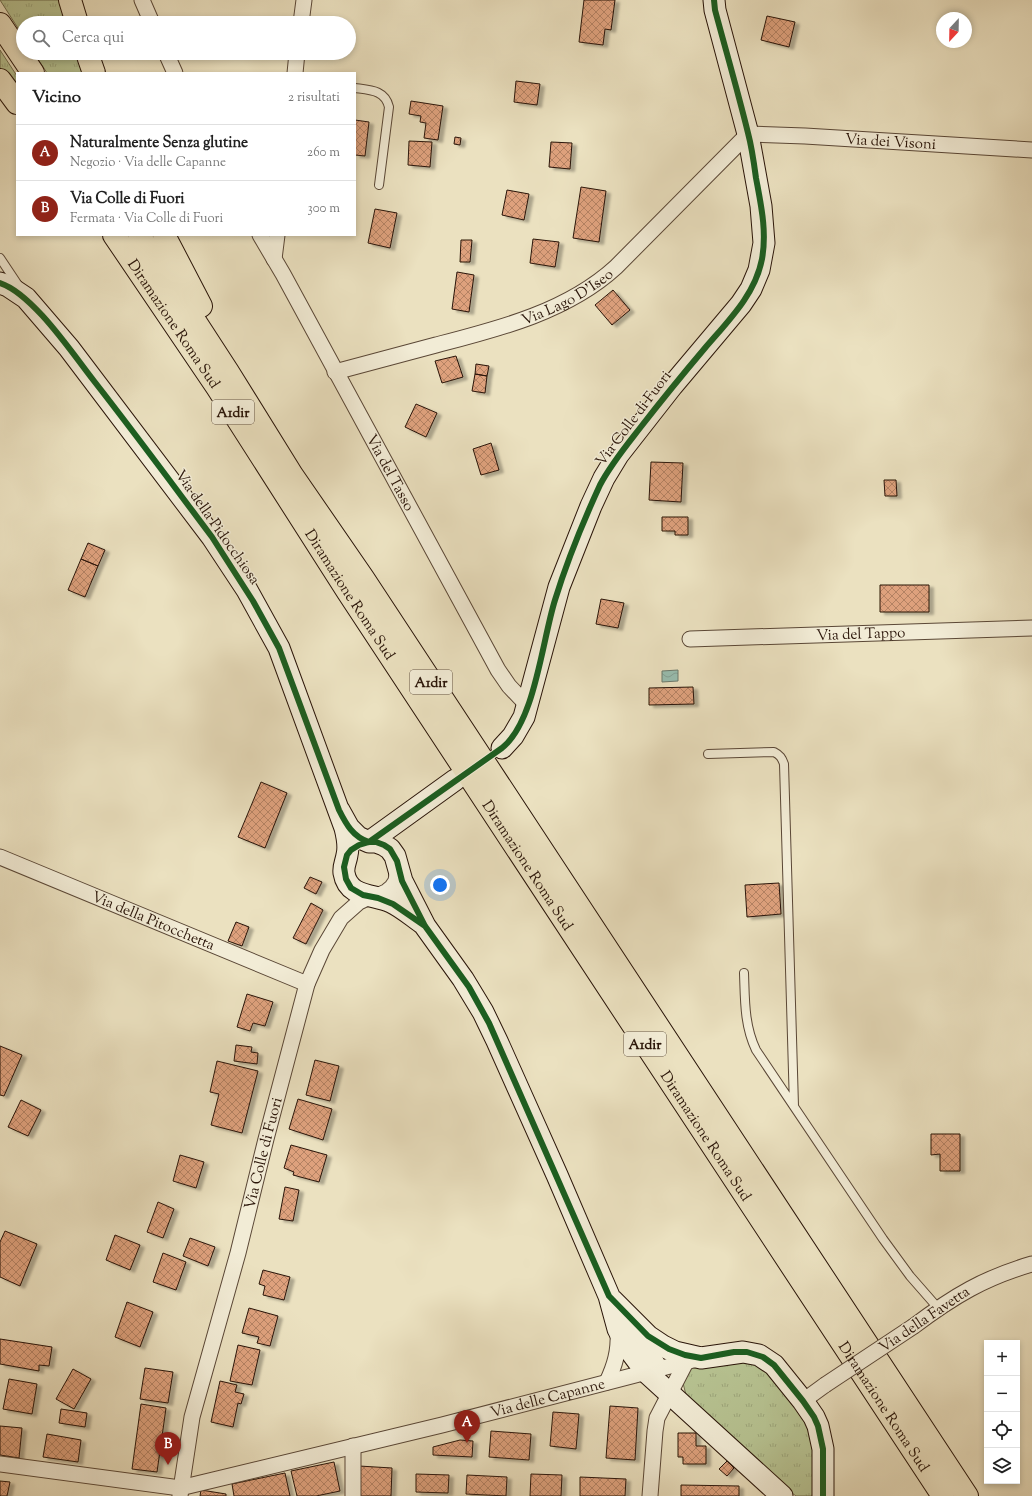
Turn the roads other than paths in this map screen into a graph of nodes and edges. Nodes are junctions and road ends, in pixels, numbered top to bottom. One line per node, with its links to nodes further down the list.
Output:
1 (70, 0): 5 (highway)
2 (142, 0): 6 (street)
3 (304, 0): 7 (street)
4 (714, 0): 23 (street, Via Colle di Fuori)
5 (75, 16)
6 (149, 16)
7 (302, 16)
8 (0, 24): 9 (highway)
9 (16, 48)
10 (24, 60): 14 (highway)
11 (89, 60): 15 (highway)
12 (169, 60): 16 (street)
13 (296, 60): 17 (street)
14 (32, 72)
15 (94, 72)
16 (175, 72)
17 (295, 72)
18 (0, 80): 21 (highway)
19 (356, 88): 25 (lane)
20 (0, 92): 22 (highway)
21 (16, 102)
22 (16, 109)
23 (748, 134): 24 (street, Via dei Visoni); 36 (street, Via Lago D'Iseo); 39 (street, Via Colle di Fuori)
24 (1032, 150)
25 (379, 185)
26 (115, 236): 71 (highway, Diramazione Roma Sud / A1dir)
27 (140, 236): 35 (highway, Diramazione Roma Sud / A1dir)
28 (165, 236): 35 (highway)
29 (261, 236): 32 (street, Via del Tasso)
30 (277, 236): 32 (street)
31 (0, 258): 34 (lane)
32 (274, 259): 36 (street, Via del Tasso)
33 (0, 283): 34 (street, Via della Pidocchiosa)
34 (26, 298): 43 (street, Via della Pidocchiosa)
35 (228, 372): 72 (highway, Diramazione Roma Sud / A1dir)
36 (335, 372): 39 (street, Via del Tasso)
37 (1032, 628): 38 (street, Via del Tappo)
38 (690, 639)
39 (528, 706): 40 (street, Via Colle di Fuori)
40 (502, 748)
41 (708, 754): 55 (lane)
42 (455, 780): 44 (street)
43 (339, 810): 45 (street, Via della Pidocchiosa); 46 (street, Via della Pidocchiosa)
44 (406, 814): 45 (street); 48 (street)
45 (368, 842): 46 (street); 48 (street)
46 (347, 855): 49 (street)
47 (0, 857): 54 (street, Via della Pitocchetta)
48 (397, 861): 50 (street); 52 (street)
49 (348, 884): 50 (street); 51 (street, Via Colle di Fuori)
50 (372, 896): 51 (street, Via Colle di Fuori); 52 (street)
51 (341, 918): 54 (street, Via Colle di Fuori)
52 (425, 926): 58 (street)
53 (744, 973): 55 (lane)
54 (307, 984): 66 (street, Via Colle di Fuori)
55 (794, 1106): 57 (lane)
56 (1032, 1264): 57 (street, Via della Favetta)
57 (938, 1308): 63 (street, Via della Favetta, bridge)
58 (626, 1326): 59 (street); 60 (street); 61 (street)
59 (694, 1360): 60 (street, Via delle Capanne); 62 (street); 63 (street, Via delle Capanne)
60 (653, 1370): 61 (street, Via delle Capanne); 62 (street)
61 (607, 1382): 64 (street, Via delle Capanne)
62 (670, 1393): 67 (street); 69 (street)
63 (803, 1401): 70 (street, Via delle Capanne)
64 (353, 1446): 66 (street, Via delle Capanne); 68 (street)
65 (0, 1464): 66 (street)
66 (178, 1493)
67 (782, 1494)
68 (353, 1496)
69 (650, 1496)
70 (823, 1496)
71 (943, 1496)
72 (967, 1496)

